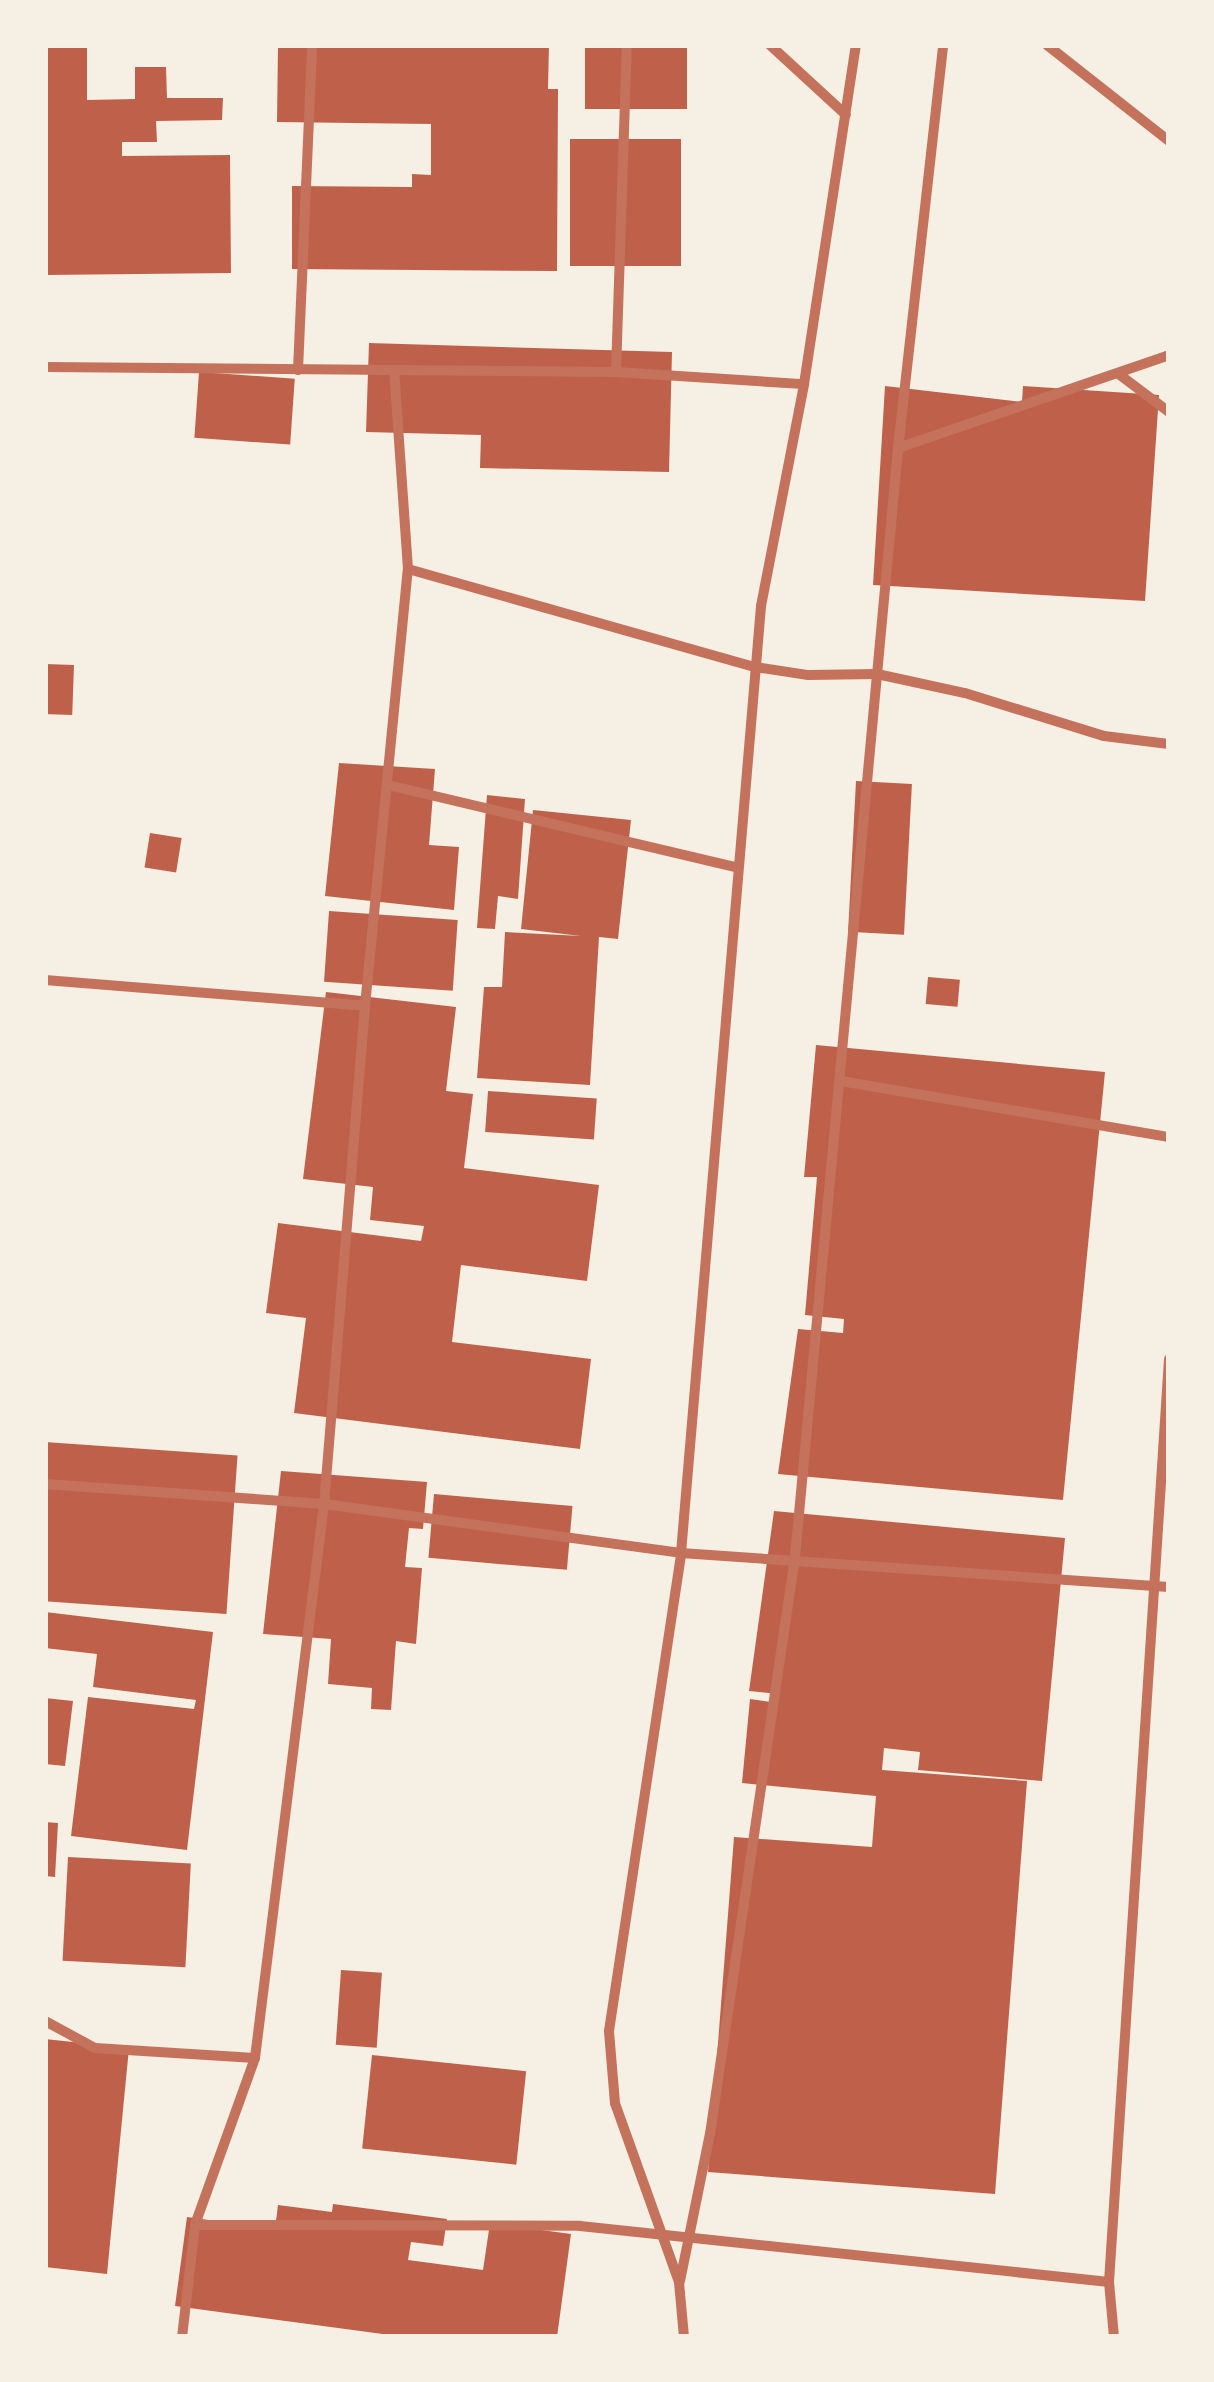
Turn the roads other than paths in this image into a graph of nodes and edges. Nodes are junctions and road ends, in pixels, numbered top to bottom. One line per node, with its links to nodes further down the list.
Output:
1 (312, 45): 11 (street)
2 (628, 45): 13 (street)
3 (770, 45): 7 (street)
4 (856, 45): 7 (street)
5 (943, 45): 17 (street)
6 (1047, 45): 8 (street)
7 (846, 115): 15 (street)
8 (1169, 141)
9 (1169, 355): 14 (street)
10 (45, 367): 11 (street)
11 (298, 370): 12 (street)
12 (394, 371): 13 (street); 18 (street)
13 (616, 372): 15 (street)
14 (1120, 375): 16 (street); 17 (street)
15 (804, 384): 19 (street)
16 (1169, 412)
17 (898, 448): 20 (street)
18 (408, 568): 19 (street); 22 (street)
19 (755, 668): 20 (street); 23 (street)
20 (877, 674): 21 (street); 26 (street)
21 (1169, 744)
22 (388, 785): 23 (street); 25 (street)
23 (734, 866): 31 (street)
24 (45, 980): 25 (street)
25 (365, 1006): 30 (street)
26 (842, 1082): 27 (street); 32 (street)
27 (1169, 1137)
28 (1169, 1359): 33 (street)
29 (45, 1484): 30 (street)
30 (324, 1504): 31 (street); 36 (street)
31 (681, 1552): 32 (street); 38 (street)
32 (795, 1556): 33 (street); 39 (street)
33 (1152, 1586): 34 (street); 41 (street)
34 (1169, 1588)
35 (45, 2021): 36 (street)
36 (255, 2058): 37 (street)
37 (194, 2225): 38 (street); 42 (street)
38 (659, 2232): 39 (street); 40 (street)
39 (691, 2236): 40 (street); 41 (street)
40 (680, 2282): 43 (street)
41 (1110, 2282): 44 (street)
42 (182, 2337)
43 (684, 2337)
44 (1114, 2337)

